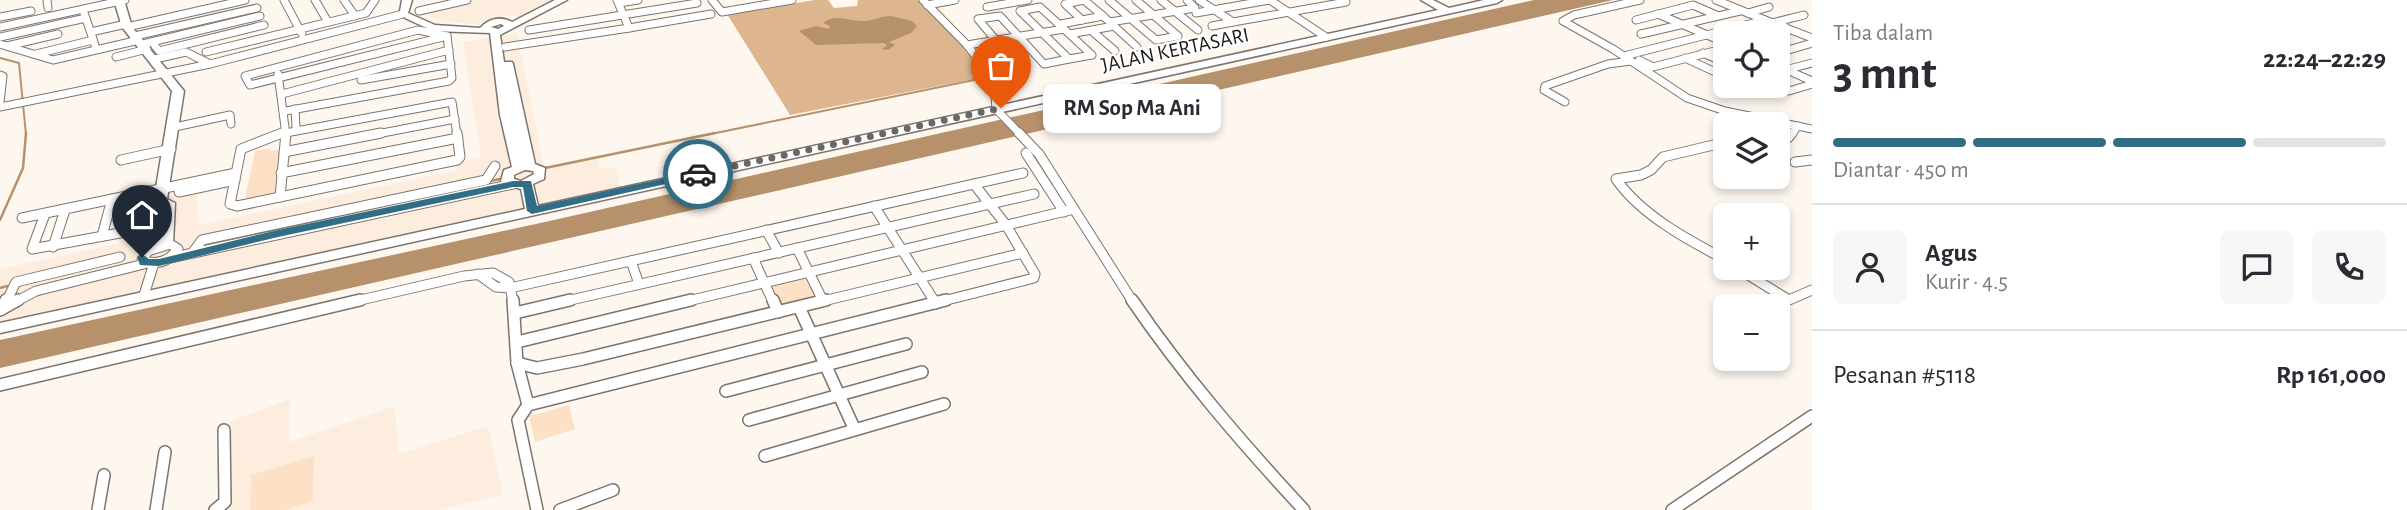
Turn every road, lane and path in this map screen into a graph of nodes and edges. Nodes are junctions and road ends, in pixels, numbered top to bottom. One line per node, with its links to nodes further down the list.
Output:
1 (121, 0): 37 (street); 93 (street)
2 (245, 0): 93 (street)
3 (252, 0): 36 (street)
4 (284, 0): 72 (street)
5 (315, 0): 62 (street)
6 (344, 0): 52 (street)
7 (375, 0): 52 (street)
8 (407, 0): 42 (street)
9 (467, 0): 42 (street)
10 (556, 0): 70 (street)
11 (562, 0): 70 (street)
12 (638, 0): 29 (street)
13 (712, 0): 14 (street)
14 (792, 0)
15 (955, 0): 30 (street)
16 (980, 0): 17 (street)
17 (1028, 0)
18 (1109, 0): 57 (street)
19 (1136, 0): 47 (street)
20 (1161, 0): 38 (street)
21 (1187, 0): 38 (street)
22 (1199, 0): 39 (street)
23 (1225, 0): 34 (street)
24 (1270, 0): 34 (street); 43 (street)
25 (1426, 0): 40 (street)
26 (1497, 0): 40 (street, JALAN KERTASARI)
27 (1640, 0): 110 (street)
28 (1721, 1): 33 (street); 44 (street)
29 (618, 2): 49 (street)
30 (925, 2): 98 (street)
31 (1346, 2): 43 (street)
32 (696, 3): 49 (street)
33 (1693, 5): 48 (street); 54 (street)
34 (1235, 6): 39 (street)
35 (1769, 7): 44 (street)
36 (257, 8): 51 (street); 93 (street)
37 (83, 9): 56 (street); 69 (street)
38 (1175, 10): 47 (street); 76 (street)
39 (1214, 10): 45 (street); 63 (street)
40 (1446, 10): 91 (street, JALAN KERTASARI)
41 (31, 11): 55 (street)
42 (412, 11): 70 (street); 94 (street)
43 (1290, 12): 63 (street); 91 (street)
44 (1744, 12): 54 (street); 60 (street)
45 (1196, 13)
46 (711, 14): 71 (street)
47 (1154, 14): 57 (street); 57 (street)
48 (1657, 14): 59 (street); 65 (street)
49 (623, 15): 71 (street); 74 (street)
50 (1804, 15): 61 (street)
51 (260, 16): 67 (street); 93 (street)
52 (355, 16): 62 (street)
53 (1103, 16): 58 (street); 58 (street); 64 (street)
54 (1717, 16): 65 (street)
55 (0, 17)
56 (86, 18): 66 (street); 85 (street)
57 (1131, 18): 64 (street)
58 (1082, 20): 73 (street)
59 (1636, 20)
60 (1766, 21)
61 (1774, 21)
62 (328, 22): 72 (street)
63 (1233, 22): 68 (street)
64 (1112, 24): 75 (street); 75 (street)
65 (1682, 24): 83 (street); 88 (street)
66 (55, 25): 82 (street); 89 (street)
67 (264, 25): 90 (street); 93 (street)
68 (1212, 26)
69 (0, 27)
70 (499, 28): 100 (street); 138 (street)
71 (629, 28): 100 (street)
72 (300, 29): 90 (street); 94 (street)
73 (1065, 29): 75 (street); 80 (street); 80 (street); 112 (street)
74 (529, 30)
75 (1092, 30)
76 (1198, 30)
77 (1790, 30): 79 (street)
78 (1812, 30): 79 (street)
79 (1795, 32): 81 (street); 96 (street)
80 (1042, 33): 87 (street); 112 (street)
81 (1790, 33)
82 (58, 34): 97 (street); 99 (street)
83 (1642, 34)
84 (1713, 35): 88 (street)
85 (92, 36): 93 (street); 99 (street); 102 (street)
86 (447, 36): 103 (street); 116 (street); 122 (street)
87 (1019, 36): 95 (street); 95 (street); 112 (street)
88 (1707, 36): 92 (street); 110 (street)
89 (0, 37)
90 (270, 37): 105 (street)
91 (1326, 37): 131 (street, JALAN KERTASARI)
92 (1713, 39)
93 (141, 40): 102 (street); 108 (street); 114 (street); 120 (street)
94 (306, 40): 114 (street)
95 (995, 40): 98 (street); 117 (street)
96 (1812, 41): 101 (street)
97 (4, 45): 107 (street)
98 (967, 45): 131 (street)
99 (61, 47): 107 (street)
100 (505, 47): 138 (street)
101 (1790, 49)
102 (97, 50): 107 (street)
103 (449, 50): 115 (street); 125 (street)
104 (1713, 50): 106 (street)
105 (206, 52)
106 (1703, 53): 109 (street); 111 (street)
107 (35, 54)
108 (116, 57)
109 (1713, 57)
110 (1628, 58): 111 (street); 129 (street); 134 (street)
111 (1685, 58): 119 (street)
112 (1069, 59)
113 (1812, 63): 118 (street)
114 (210, 64): 120 (street)
115 (451, 64): 125 (street); 130 (street)
116 (276, 67): 122 (street); 122 (street)
117 (1020, 69)
118 (1790, 69)
119 (1713, 71)
120 (166, 74): 128 (street); 135 (street)
121 (1790, 74): 124 (street)
122 (279, 80): 127 (street)
123 (1, 81): 128 (street)
124 (1812, 82): 126 (street)
125 (306, 89): 127 (street)
126 (1790, 91)
127 (282, 94): 130 (street)
128 (0, 100)
129 (1564, 102)
130 (291, 110): 136 (street)
131 (999, 113): 164 (street); 165 (street, JALAN KERTASARI)
132 (455, 119): 136 (street); 140 (street); 143 (street)
133 (231, 124): 135 (street)
134 (1797, 126): 137 (street); 139 (street)
135 (175, 127): 142 (street)
136 (290, 129): 143 (street); 152 (street)
137 (1812, 129)
138 (516, 133): 149 (street)
139 (1790, 135)
140 (458, 138): 150 (street); 159 (street)
141 (1713, 145): 179 (street)
142 (171, 149): 145 (street); 156 (street)
143 (284, 152): 150 (street)
144 (1026, 153): 164 (street)
145 (121, 160)
146 (1811, 160): 147 (street)
147 (1795, 162)
148 (495, 166): 157 (street)
149 (523, 166): 153 (street); 154 (street)
150 (281, 173): 159 (street)
151 (1023, 173): 155 (street)
152 (235, 176): 156 (street); 159 (street)
153 (513, 184): 154 (street); 157 (street)
154 (527, 184): 165 (street)
155 (974, 184): 161 (street); 162 (street)
156 (164, 189): 160 (street); 175 (street)
157 (459, 190): 175 (street)
158 (1034, 194): 161 (street)
159 (280, 197)
160 (111, 202): 163 (street); 172 (street)
161 (990, 204): 168 (street); 169 (street)
162 (874, 206): 169 (street); 170 (street)
163 (65, 210): 166 (street); 173 (street)
164 (1069, 210): 168 (street); 225 (street)
165 (532, 211): 193 (street, JALAN KERTASARI)
166 (46, 214): 167 (street); 173 (street)
167 (22, 218)
168 (1006, 225): 176 (street); 178 (street)
169 (888, 228): 174 (street); 176 (street)
170 (766, 230): 177 (street); 183 (street)
171 (131, 231): 172 (street)
172 (102, 236): 173 (street)
173 (53, 247)
174 (797, 248): 177 (street); 186 (street)
175 (163, 250): 184 (street); 184 (street)
176 (903, 250): 186 (street); 187 (street)
177 (779, 253): 181 (street)
178 (1023, 253): 187 (street); 195 (street)
179 (1713, 253)
180 (120, 257): 182 (street)
181 (753, 258): 189 (street); 190 (street)
182 (106, 261): 185 (street); 197 (street)
183 (631, 261): 190 (street); 191 (street)
184 (151, 263): 185 (street); 193 (street)
185 (103, 272): 197 (street)
186 (809, 272): 189 (street); 194 (street)
187 (919, 278): 194 (street); 195 (street)
188 (1756, 280): 192 (street)
189 (765, 283): 198 (street); 202 (street)
190 (639, 284): 199 (street)
191 (510, 288): 199 (street); 207 (street)
192 (1812, 290)
193 (144, 295): 200 (street, JALAN KERTASARI)
194 (823, 301): 196 (street)
195 (935, 303): 201 (street)
196 (799, 307): 198 (street); 201 (street)
197 (1, 310)
198 (778, 312): 204 (street)
199 (515, 313): 202 (street)
200 (0, 328)
201 (813, 333): 205 (street); 211 (street)
202 (517, 342): 204 (street)
203 (906, 344): 205 (street)
204 (517, 363): 211 (street)
205 (827, 365): 208 (street); 209 (street)
206 (922, 372): 209 (street)
207 (0, 385)
208 (726, 391)
209 (840, 396): 213 (street); 214 (street)
210 (944, 404): 214 (street)
211 (528, 405): 223 (street)
212 (1812, 416): 226 (street)
213 (750, 420)
214 (854, 428): 217 (street)
215 (224, 430): 222 (street)
216 (164, 452): 221 (street)
217 (765, 456)
218 (104, 475): 220 (street)
219 (613, 490): 224 (street)
220 (98, 510)
221 (156, 510)
222 (215, 510)
223 (537, 510)
224 (560, 510)
225 (1304, 510)
226 (1672, 510)

